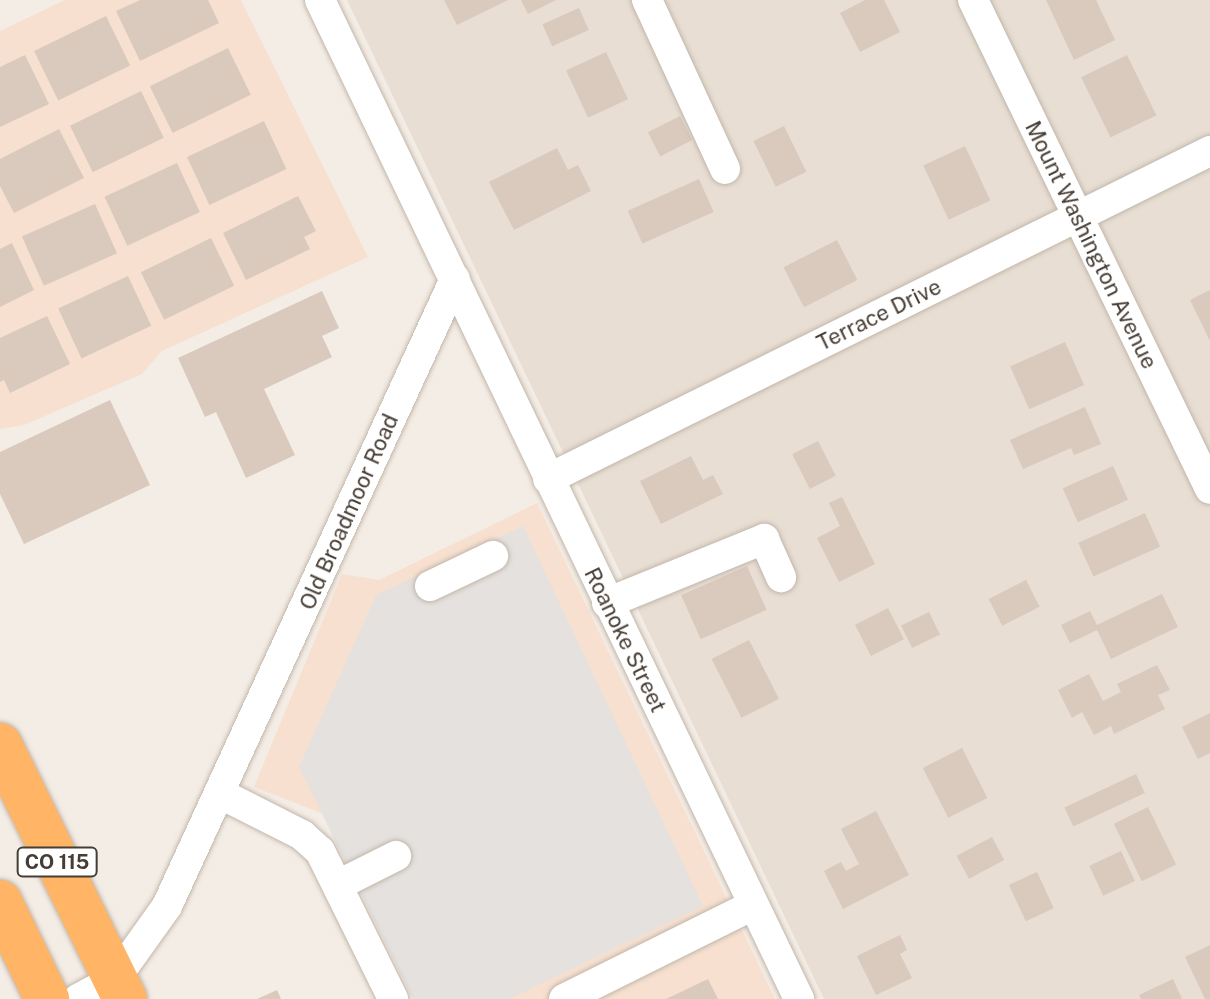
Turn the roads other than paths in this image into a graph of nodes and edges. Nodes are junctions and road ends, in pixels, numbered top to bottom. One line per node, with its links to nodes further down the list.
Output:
1 (320, 0): 7 (street)
2 (647, 0): 5 (street)
3 (973, 0): 6 (street, Mount Washington Avenue)
4 (1210, 151): 6 (street, Terrace Drive)
5 (725, 169)
6 (1077, 218): 8 (street, Mount Washington Avenue); 9 (street, Terrace Drive)
7 (455, 279): 9 (street, Roanoke Street); 16 (street, Old Broadmoor Road)
8 (1202, 448): 10 (street, Mount Washington Avenue)
9 (548, 479): 14 (street, Roanoke Street)
10 (1210, 489)
11 (493, 556): 13 (street)
12 (781, 577): 14 (street)
13 (430, 586)
14 (607, 603): 20 (street, Roanoke Street)
15 (0, 745): 21 (highway, CO 115)
16 (221, 794): 18 (street); 21 (street, Old Broadmoor Road)
17 (396, 856): 18 (street)
18 (338, 885): 23 (street)
19 (0, 902): 22 (highway, CO 115)
20 (753, 905): 24 (street); 25 (street, Roanoke Street)
21 (106, 992)
22 (47, 999)
23 (393, 999)
24 (564, 999)
25 (799, 999)

